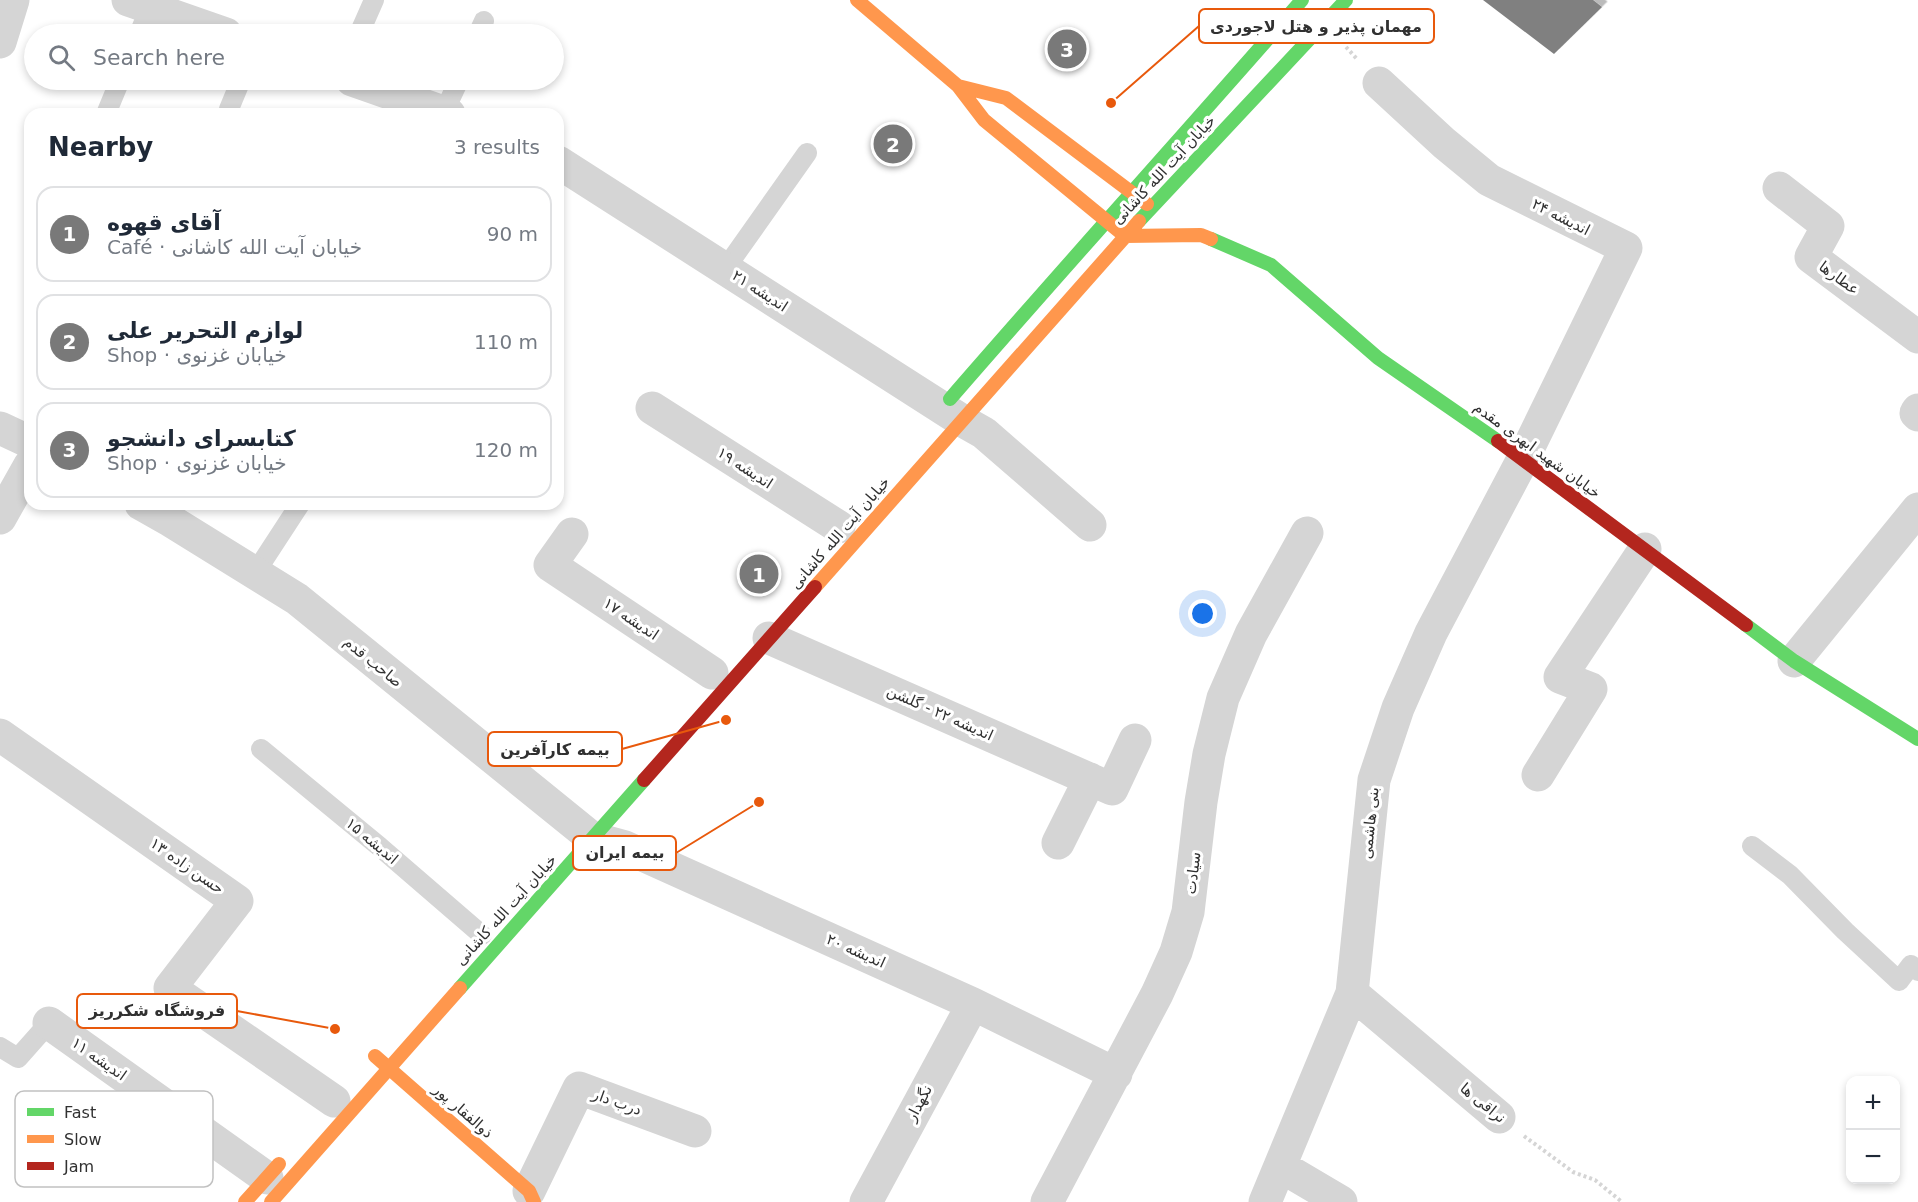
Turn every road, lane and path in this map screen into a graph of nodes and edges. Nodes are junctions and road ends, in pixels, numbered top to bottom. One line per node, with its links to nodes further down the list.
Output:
1 (13, 0): 10 (street)
2 (374, 0): 8 (lane)
3 (857, 0): 12 (main road)
4 (1302, 0): 24 (main road, خیابان آیت الله کاشانی)
5 (1346, 0): 9 (main road, خیابان آیت الله کاشانی)
6 (142, 11): 7 (street)
7 (189, 24)
8 (363, 24)
9 (1326, 24): 11 (path); 25 (main road, خیابان آیت الله کاشانی)
10 (0, 42)
11 (1379, 83): 36 (street, اندیشه ۲۴)
12 (958, 86): 24 (main road); 26 (main road)
13 (116, 90): 17 (lane)
14 (237, 90): 18 (lane)
15 (381, 90): 19 (street)
16 (455, 90): 20 (lane)
17 (108, 108)
18 (229, 108)
19 (433, 108)
20 (449, 108)
21 (807, 153): 28 (lane)
22 (564, 166): 28 (street, اندیشه ۲۱)
23 (1779, 188): 29 (street, عطارها)
24 (1130, 192): 25 (main road); 26 (main road, خیابان آیت الله کاشانی)
25 (1151, 207): 27 (main road, خیابان آیت الله کاشانی)
26 (1105, 221): 27 (main road); 32 (main road, خیابان آیت الله کاشانی)
27 (1125, 236): 32 (main road, خیابان آیت الله کاشانی); 36 (main road, خیابان شهید ابهری مقدم)
28 (725, 268): 32 (street, اندیشه ۲۱)
29 (1918, 337)
30 (652, 408): 43 (street, اندیشه ۱۹)
31 (1918, 410): 33 (street)
32 (946, 415): 42 (street, اندیشه ۲۱); 48 (main road, خیابان آیت الله کاشانی)
33 (1918, 415)
34 (0, 428): 35 (street)
35 (24, 439)
36 (1523, 459): 46 (main road, خیابان شهید ابهری مقدم); 62 (street, بنی هاشمی)
37 (24, 476): 41 (street)
38 (1918, 509): 49 (street)
39 (153, 510): 47 (street, صاحب قدم)
40 (296, 510): 47 (lane)
41 (0, 518)
42 (1090, 525)
43 (839, 528)
44 (1307, 533): 68 (street, سیادت)
45 (572, 534): 50 (street, اندیشه ۱۷)
46 (1645, 549): 49 (main road, خیابان شهید ابهری مقدم); 55 (street)
47 (255, 573): 57 (street, صاحب قدم)
48 (769, 638): 56 (street, اندیشه ۲۲ - گلشن); 57 (main road, خیابان آیت الله کاشانی)
49 (1794, 661): 52 (main road, خیابان شهید ابهری مقدم)
50 (712, 673)
51 (0, 735): 70 (street, حسن زاده ۱۳)
52 (1918, 739)
53 (1135, 740): 56 (street)
54 (261, 749): 60 (lane, اندیشه ۱۵)
55 (1538, 775)
56 (1101, 784): 58 (street)
57 (582, 830): 63 (street, اندیشه ۲۰); 67 (main road, خیابان آیت الله کاشانی)
58 (1058, 843)
59 (1752, 846): 61 (lane)
60 (482, 935)
61 (1918, 971)
62 (1352, 993): 71 (street, نراقی ها); 75 (street, بنی هاشمی)
63 (973, 1004): 68 (street, اندیشه ۲۰); 79 (street, نگهدار)
64 (49, 1023): 65 (lane); 69 (street, اندیشه ۱۱)
65 (0, 1047)
66 (376, 1056): 67 (main road, ذوالفقار پور)
67 (389, 1068): 76 (main road, خیابان آیت الله کاشانی); 77 (main road, ذوالفقار پور)
68 (1116, 1074): 80 (street, سیادت)
69 (139, 1091)
70 (334, 1102)
71 (1499, 1117): 83 (path, نراقی ها)
72 (695, 1131): 77 (street, درب دار)
73 (213, 1147): 76 (street, اندیشه ۱۱)
74 (289, 1152): 76 (main road, خیابان آیت الله کاشانی)
75 (1280, 1166): 81 (street, بنی هاشمی); 82 (street)
76 (269, 1190): 78 (main road, خیابان آیت الله کاشانی)
77 (530, 1198)
78 (245, 1202)
79 (866, 1202)
80 (1047, 1202)
81 (1265, 1202)
82 (1341, 1202)
83 (1622, 1202)

